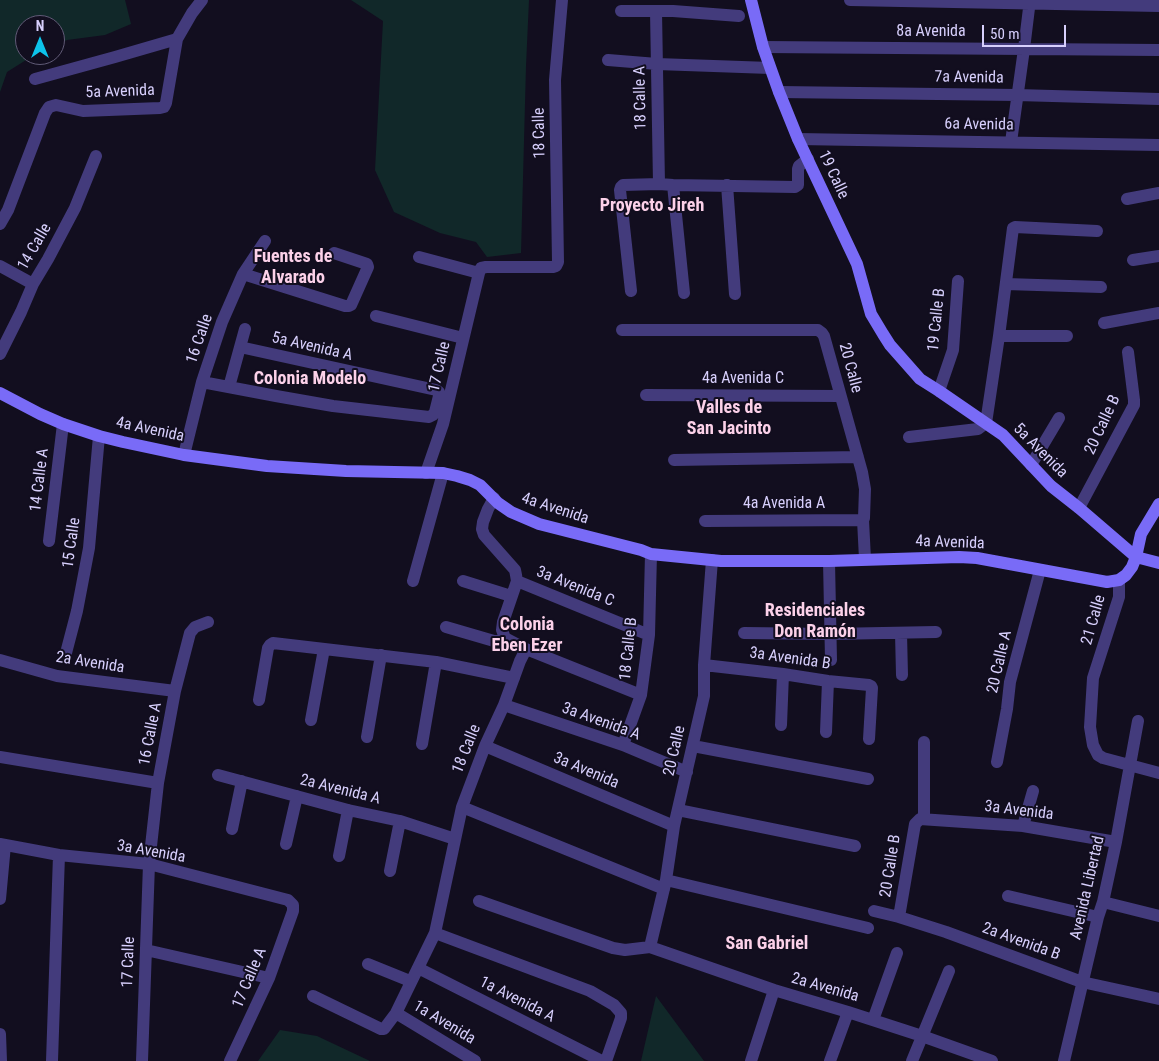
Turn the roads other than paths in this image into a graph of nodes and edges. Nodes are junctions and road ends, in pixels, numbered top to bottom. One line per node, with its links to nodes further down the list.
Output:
1 (202, 0): 10 (street)
2 (562, 0): 39 (street, 18 Calle)
3 (751, 0): 11 (street, 19 Calle)
4 (850, 0): 5 (street)
5 (1030, 2): 6 (street); 12 (street)
6 (1159, 6)
7 (621, 11): 8 (street)
8 (656, 11): 9 (street); 15 (street, 18 Calle A)
9 (739, 16)
10 (177, 39): 17 (street); 31 (street, 5a Avenida)
11 (763, 47): 12 (street, 8a Avenida); 16 (street, 19 Calle)
12 (1024, 49): 13 (street, 8a Avenida); 19 (street)
13 (1159, 50)
14 (608, 60): 15 (street)
15 (657, 64): 16 (street); 26 (street, 18 Calle A)
16 (770, 68): 18 (street, 19 Calle)
17 (35, 79)
18 (779, 92): 19 (street, 7a Avenida); 21 (street, 19 Calle)
19 (1017, 95): 20 (street, 7a Avenida); 22 (street)
20 (1159, 99)
21 (798, 138): 22 (street, 6a Avenida); 25 (street, 19 Calle)
22 (1011, 142): 23 (street, 6a Avenida)
23 (1159, 145)
24 (96, 156): 42 (street, 14 Calle)
25 (808, 159): 28 (street); 59 (street, 19 Calle)
26 (658, 184): 27 (street); 45 (street)
27 (673, 185): 28 (street); 46 (street)
28 (727, 185): 47 (street)
29 (1159, 193): 30 (street)
30 (1127, 199)
31 (0, 224)
32 (1097, 231): 43 (street)
33 (265, 241): 40 (street, 16 Calle)
34 (334, 253): 40 (street)
35 (1159, 256): 37 (street)
36 (419, 257): 39 (street)
37 (1134, 260)
38 (0, 266): 42 (street)
39 (480, 270): 55 (street, 17 Calle)
40 (243, 274): 60 (street, 16 Calle)
41 (958, 281): 62 (street, 19 Calle B)
42 (33, 284): 58 (street, 14 Calle)
43 (1006, 284): 44 (street); 53 (street)
44 (1101, 287)
45 (631, 292)
46 (684, 293)
47 (735, 294)
48 (1159, 313): 50 (street)
49 (376, 316): 55 (street)
50 (1104, 323)
51 (245, 328): 56 (street)
52 (622, 330): 65 (street, 20 Calle)
53 (1000, 336): 54 (street); 67 (street)
54 (1067, 336)
55 (463, 338): 75 (street, 17 Calle)
56 (240, 347): 61 (street); 61 (street, 5a Avenida A)
57 (1128, 352): 79 (street, 20 Calle B)
58 (0, 354)
59 (900, 357): 62 (street, 5a Avenida)
60 (202, 382): 61 (street); 71 (street, 16 Calle)
61 (229, 387)
62 (939, 391): 67 (street, 5a Avenida)
63 (0, 393): 68 (street, 4a Avenida)
64 (646, 395): 65 (street, 4a Avenida C)
65 (840, 396): 72 (street, 20 Calle)
66 (1059, 418): 74 (street)
67 (986, 423): 70 (street); 74 (street, 5a Avenida)
68 (63, 424): 69 (street, 4a Avenida); 82 (street, 14 Calle A)
69 (100, 436): 71 (street, 4a Avenida); 105 (street, 15 Calle)
70 (909, 437)
71 (184, 455): 75 (street, 4a Avenida)
72 (858, 457): 73 (street); 80 (street, 20 Calle)
73 (674, 460)
74 (1031, 464): 79 (street, 5a Avenida)
75 (426, 473): 76 (street, 4a Avenida)
76 (443, 473): 77 (street, 4a Avenida); 91 (street)
77 (494, 498): 83 (street, 4a Avenida); 93 (street)
78 (1159, 504): 84 (street, 21 Calle)
79 (1079, 508): 84 (street, 5a Avenida)
80 (863, 520): 81 (street, 4a Avenida A); 85 (street, 20 Calle)
81 (705, 521)
82 (49, 540)
83 (651, 554): 86 (street, 4a Avenida); 101 (street, 18 Calle B)
84 (1136, 557): 88 (street, 5a Avenida); 90 (street, 21 Calle)
85 (865, 559): 87 (street, 4a Avenida); 89 (street, 4a Avenida)
86 (712, 560): 87 (street, 4a Avenida); 110 (street, 20 Calle)
87 (829, 561): 100 (street)
88 (1159, 563)
89 (1040, 570): 90 (street, 4a Avenida); 131 (street, 20 Calle A)
90 (1119, 580): 132 (street, 21 Calle)
91 (413, 581)
92 (463, 581): 94 (street)
93 (517, 581): 94 (street); 101 (street, 3a Avenida C)
94 (511, 596): 102 (street)
95 (208, 622): 115 (street, 16 Calle A)
96 (446, 627): 102 (street)
97 (936, 632): 99 (street)
98 (744, 633): 100 (street)
99 (901, 633): 100 (street); 112 (street)
100 (830, 634): 108 (street)
101 (649, 635): 116 (street, 18 Calle B)
102 (505, 638): 104 (street)
103 (324, 649): 106 (street); 117 (street); 119 (street)
104 (526, 649): 113 (street, 18 Calle); 116 (street)
105 (66, 653)
106 (381, 655): 109 (street); 123 (street)
107 (0, 660): 115 (street, 2a Avenida)
108 (831, 660)
109 (436, 662): 113 (street); 126 (street)
110 (704, 665): 111 (street, 3a Avenida B); 129 (street, 20 Calle)
111 (783, 674): 114 (street, 3a Avenida B); 121 (street)
112 (902, 675)
113 (514, 678): 118 (street, 18 Calle)
114 (828, 681): 122 (street); 124 (street, 3a Avenida B)
115 (175, 692): 138 (street, 16 Calle A)
116 (640, 695): 128 (street, 18 Calle B)
117 (259, 700)
118 (504, 705): 127 (street, 18 Calle); 128 (street, 3a Avenida A)
119 (311, 720)
120 (1138, 721): 132 (street, Avenida Libertad)
121 (781, 725)
122 (826, 732)
123 (367, 737)
124 (869, 739)
125 (924, 742): 144 (street, 20 Calle B)
126 (422, 744)
127 (485, 746): 141 (street, 18 Calle); 146 (street, 3a Avenida)
128 (623, 746): 133 (street, 3a Avenida A)
129 (693, 746): 133 (street, 20 Calle); 136 (street)
130 (0, 758): 138 (street)
131 (998, 762)
132 (1130, 765): 134 (street); 150 (street, Avenida Libertad)
133 (687, 772): 143 (street, 20 Calle)
134 (1159, 773)
135 (218, 775): 137 (street, 2a Avenida A)
136 (868, 779)
137 (242, 781): 140 (street, 2a Avenida A); 148 (street)
138 (158, 783): 156 (street, 16 Calle A)
139 (1033, 791): 147 (street)
140 (297, 796): 142 (street, 2a Avenida A); 151 (street)
141 (462, 807): 149 (street, 18 Calle); 158 (street)
142 (348, 810): 145 (street, 2a Avenida A); 155 (street)
143 (678, 810): 146 (street, 20 Calle); 153 (street)
144 (921, 820): 147 (street, 3a Avenida); 167 (street, 20 Calle B)
145 (400, 822): 149 (street, 2a Avenida A); 157 (street)
146 (674, 826): 158 (street, 20 Calle)
147 (1023, 826): 150 (street, 3a Avenida)
148 (232, 829)
149 (455, 839): 169 (street, 18 Calle)
150 (1116, 842): 162 (street, Avenida Libertad)
151 (286, 844)
152 (2, 845): 154 (street, 3a Avenida); 160 (street)
153 (855, 846)
154 (59, 855): 156 (street, 3a Avenida); 188 (street)
155 (340, 856)
156 (149, 864): 163 (street, 3a Avenida); 171 (street, 17 Calle)
157 (390, 871)
158 (665, 884): 168 (street); 170 (street, 20 Calle)
159 (1008, 896): 165 (street)
160 (0, 899)
161 (478, 901): 170 (street)
162 (1103, 902): 165 (street, Avenida Libertad); 166 (street)
163 (293, 905): 176 (street, 17 Calle A)
164 (874, 911): 167 (street, 2a Avenida B)
165 (1098, 916): 178 (street, Avenida Libertad)
166 (1159, 916)
167 (899, 917): 178 (street, 2a Avenida B)
168 (868, 928)
169 (435, 933): 174 (street, 18 Calle); 192 (street)
170 (650, 947): 179 (street, 2a Avenida)
171 (146, 950): 176 (street); 189 (street, 17 Calle)
172 (897, 953): 184 (street)
173 (368, 964): 177 (street)
174 (418, 968): 177 (street, 18 Calle); 192 (street, 1a Avenida A)
175 (949, 971): 186 (street)
176 (269, 978): 190 (street, 17 Calle A)
177 (410, 981): 183 (street, 18 Calle)
178 (1082, 982): 181 (street, 2a Avenida B); 197 (street, Avenida Libertad)
179 (774, 990): 182 (street, 2a Avenida); 193 (street)
180 (313, 996): 183 (street, 18 Calle)
181 (1159, 998)
182 (848, 1012): 184 (street, 2a Avenida); 194 (street)
183 (396, 1013): 191 (street, 1a Avenida)
184 (873, 1020): 186 (street, 2a Avenida)
185 (0, 1034): 187 (street)
186 (922, 1036): 195 (street); 196 (street, 2a Avenida)
187 (0, 1061)
188 (52, 1061)
189 (142, 1061)
190 (230, 1061)
191 (475, 1061)
192 (604, 1061)
193 (751, 1061)
194 (830, 1061)
195 (912, 1061)
196 (992, 1061)
197 (1064, 1061)

